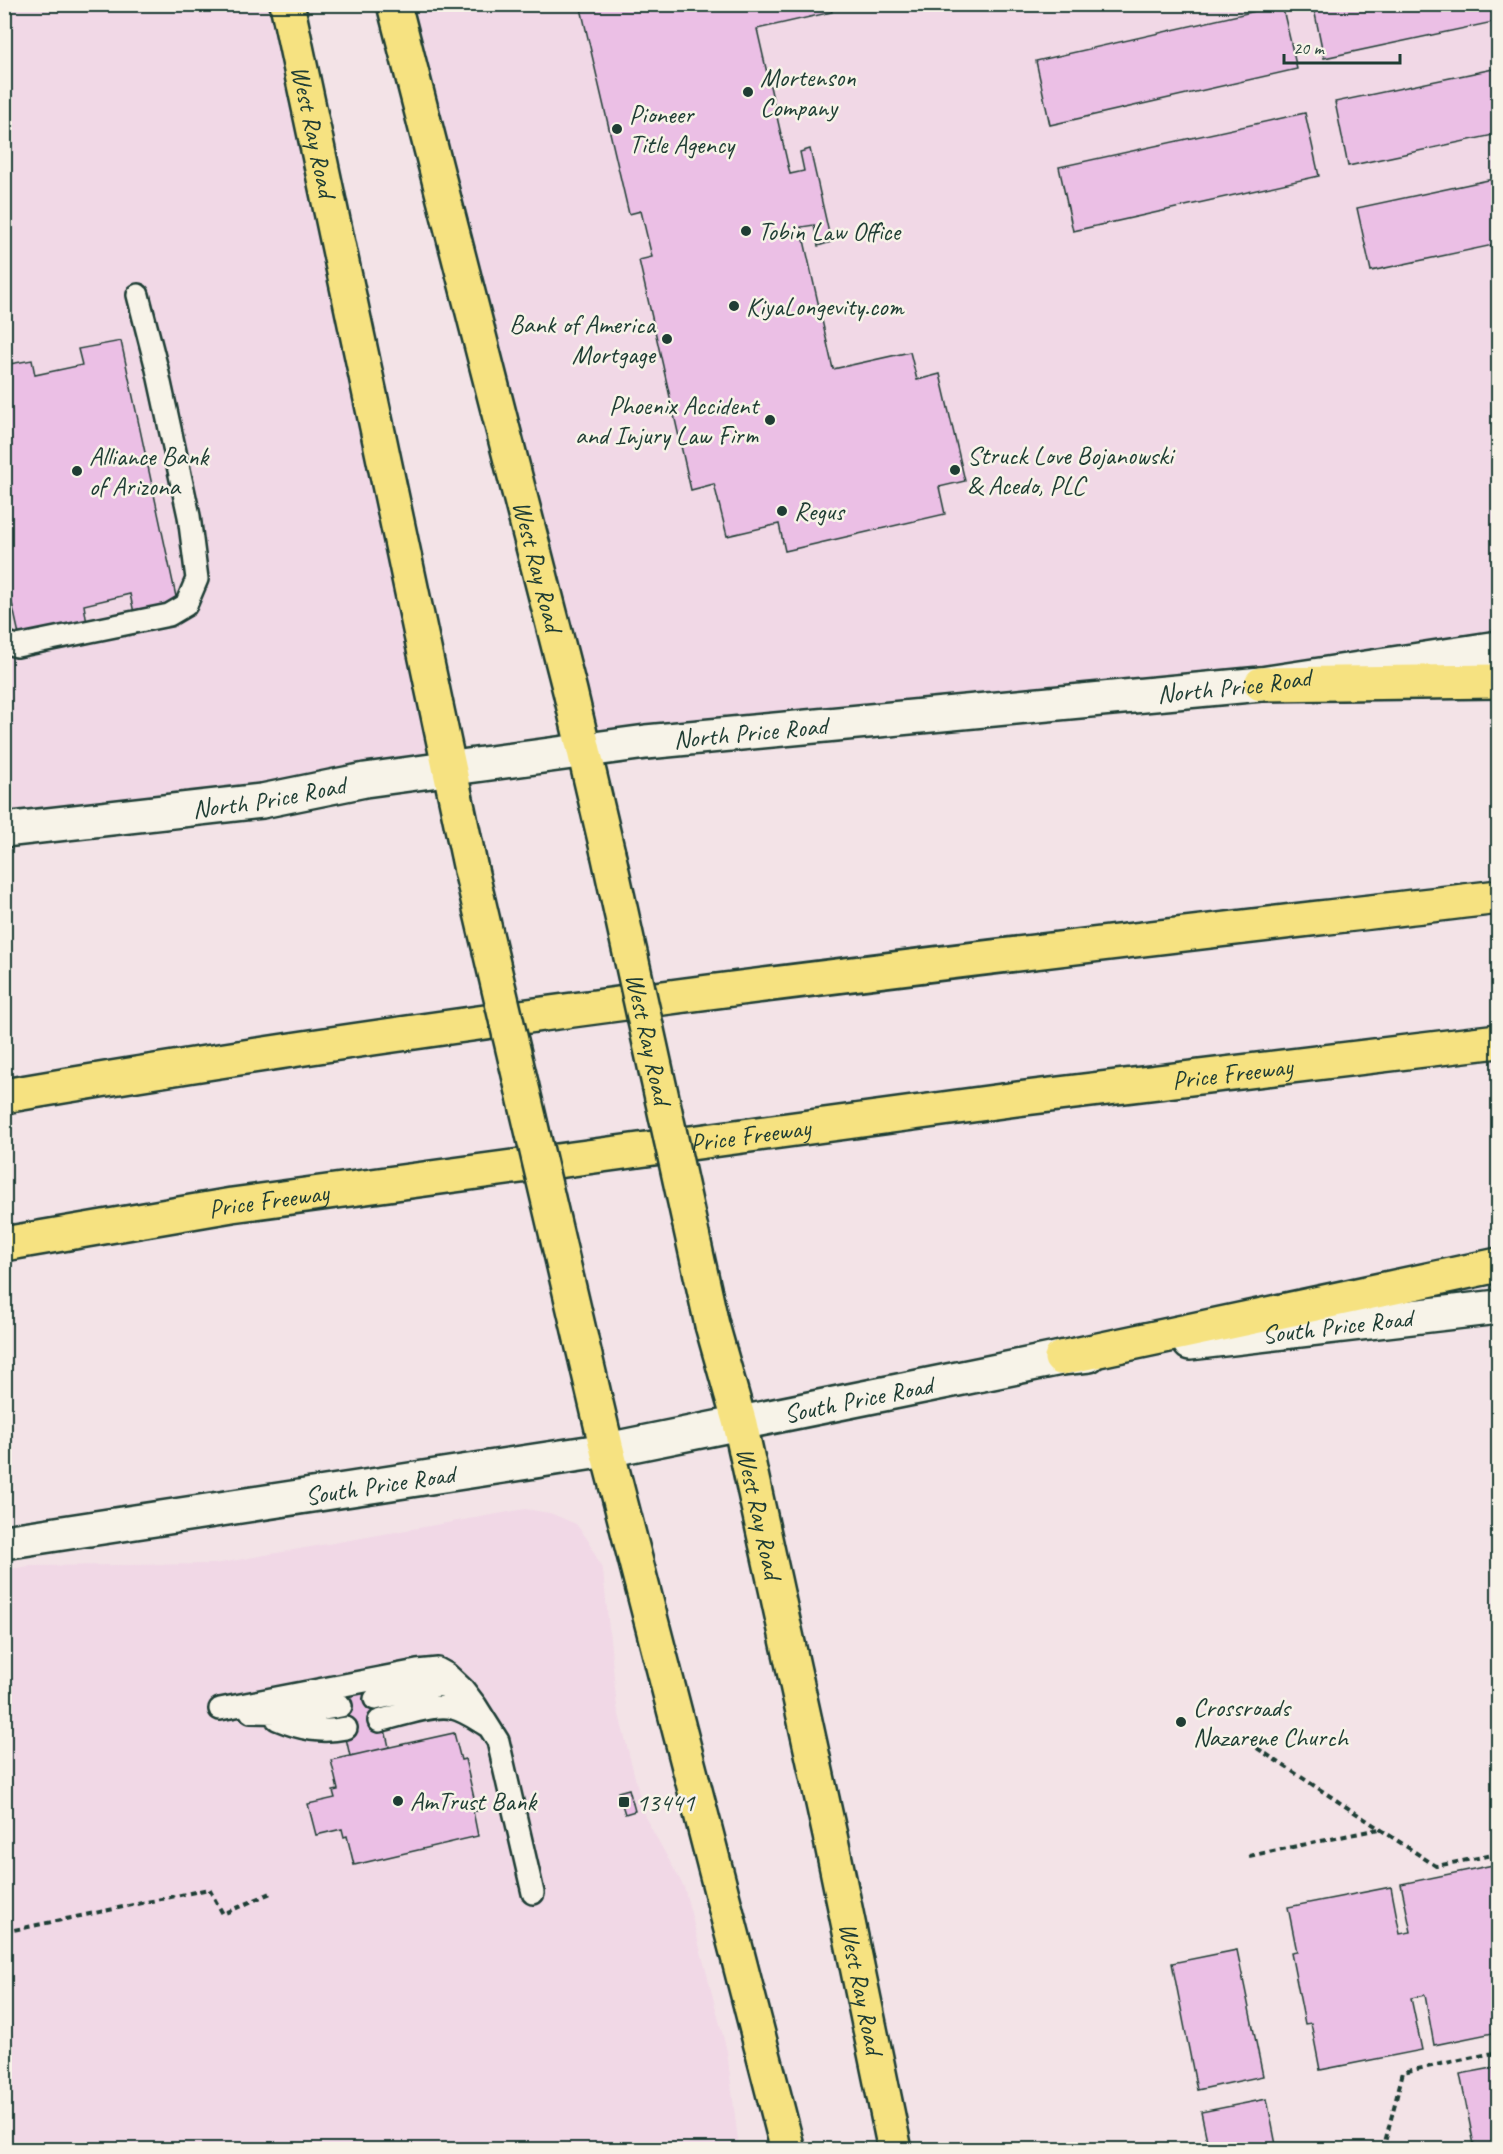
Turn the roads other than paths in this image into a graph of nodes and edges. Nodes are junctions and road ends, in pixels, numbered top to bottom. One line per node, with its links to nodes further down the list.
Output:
1 (287, 4): 9 (main road, West Ray Road)
2 (394, 4): 8 (main road, West Ray Road)
3 (138, 296): 4 (lane)
4 (4, 642)
5 (1498, 648): 7 (main road, North Price Road)
6 (1498, 681): 7 (main road)
7 (1261, 684): 8 (main road, North Price Road)
8 (585, 750): 9 (main road, North Price Road); 18 (main road, West Ray Road, bridge)
9 (449, 768): 10 (main road, North Price Road); 19 (main road, West Ray Road, bridge)
10 (4, 830)
11 (1498, 897): 13 (main road)
12 (1498, 1041): 14 (main road, Price Freeway)
13 (4, 1096)
14 (4, 1244)
15 (1498, 1265): 17 (main road)
16 (1498, 1307): 17 (main road, South Price Road)
17 (1061, 1358): 18 (main road, South Price Road)
18 (741, 1424): 19 (main road, South Price Road); 30 (main road, West Ray Road)
19 (607, 1450): 20 (main road, South Price Road); 29 (main road, West Ray Road)
20 (4, 1542)
21 (375, 1699): 23 (lane)
22 (341, 1706): 24 (lane)
23 (476, 1706): 24 (lane); 26 (lane)
24 (264, 1713): 27 (lane)
25 (380, 1720): 26 (lane)
26 (489, 1727): 28 (lane)
27 (346, 1728)
28 (533, 1893)
29 (788, 2150)
30 (895, 2150)

